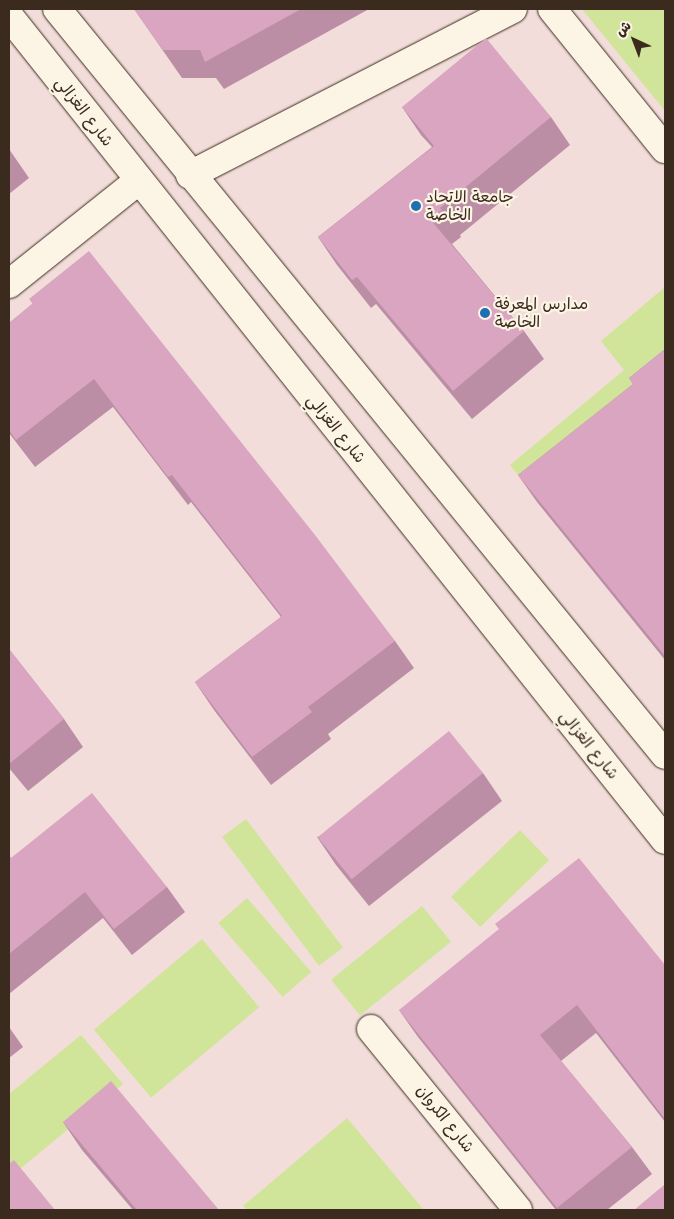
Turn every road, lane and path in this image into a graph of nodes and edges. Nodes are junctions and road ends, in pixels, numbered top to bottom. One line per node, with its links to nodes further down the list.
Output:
1 (57, 9): 7 (main road)
2 (513, 9): 5 (main road)
3 (552, 9): 6 (main road)
4 (9, 16): 8 (main road, شارع الغزالي)
5 (473, 18): 7 (main road)
6 (665, 149)
7 (190, 175): 10 (main road)
8 (138, 181): 9 (main road); 11 (main road, شارع الغزالي)
9 (9, 284)
10 (665, 755)
11 (665, 840)
12 (371, 1028): 13 (main road, شارع الكروان)
13 (518, 1210)

